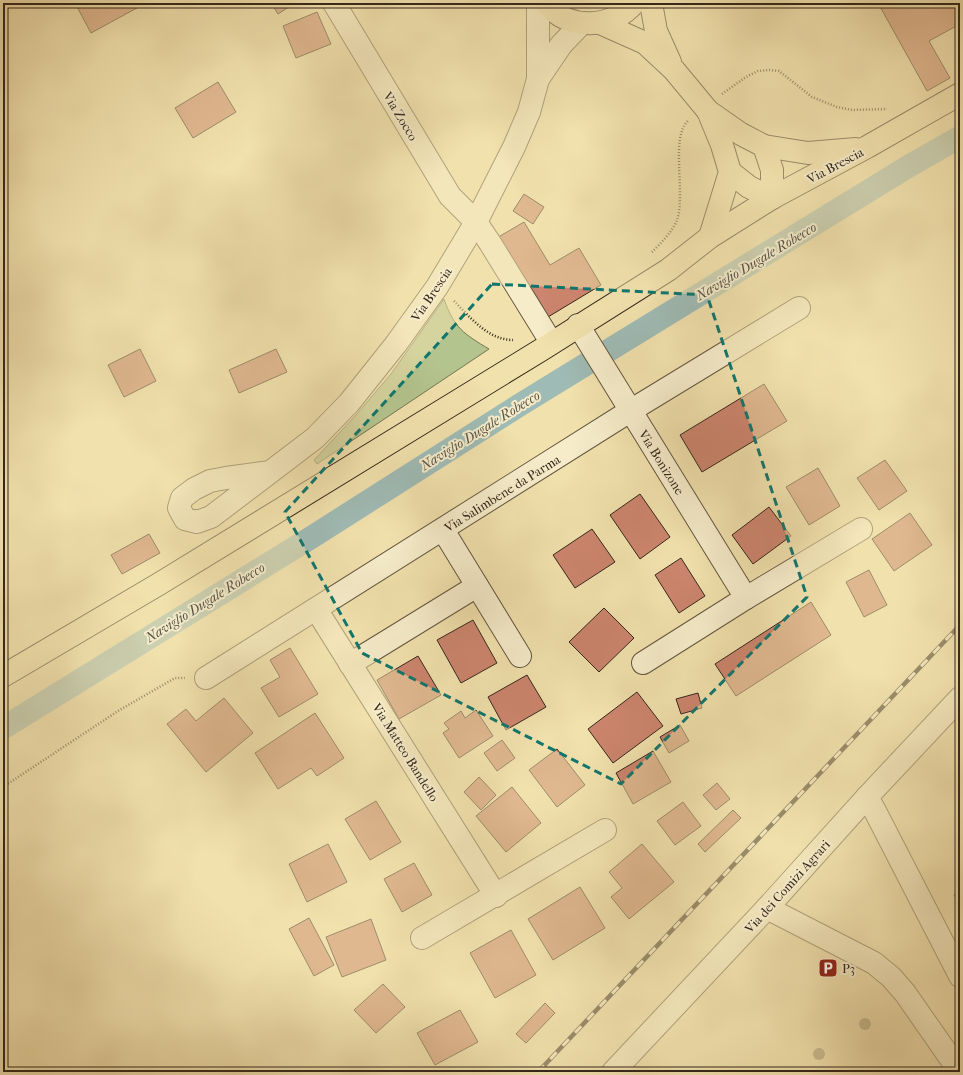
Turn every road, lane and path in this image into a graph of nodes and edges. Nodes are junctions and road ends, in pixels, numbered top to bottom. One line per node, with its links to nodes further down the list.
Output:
1 (334, 3): 16 (street, Via Zocco)
2 (538, 3): 8 (street, Via Brescia)
3 (546, 3): 6 (main road)
4 (634, 3): 6 (main road)
5 (651, 3): 7 (main road)
6 (591, 23): 7 (main road); 8 (street, Via Brescia)
7 (674, 70): 11 (main road)
8 (538, 79): 16 (street, Via Brescia)
9 (960, 94): 13 (main road, Via Brescia)
10 (890, 109): 11 (path)
11 (705, 110): 12 (main road); 14 (main road); 18 (path)
12 (764, 146): 13 (main road); 15 (main road)
13 (867, 148): 15 (main road, Via Brescia)
14 (730, 172): 15 (main road); 17 (main road)
15 (772, 198): 17 (main road, Via Brescia)
16 (476, 222): 19 (street, Via Brescia); 22 (street, Via Zocco)
17 (710, 237): 21 (main road, Via Brescia)
18 (650, 255)
19 (437, 287): 22 (path); 24 (street, Via Brescia)
20 (799, 308): 23 (street, Via Salimbene da Parma)
21 (582, 332): 22 (main road, Via Brescia); 23 (street, Via Bonizone)
22 (547, 336): 33 (main road, Via Brescia)
23 (625, 403): 26 (street, Via Salimbene da Parma); 28 (street, Via Bonizone)
24 (270, 472)
25 (861, 529): 28 (street)
26 (443, 530): 27 (street); 29 (street, Via Salimbene da Parma)
27 (477, 586): 30 (street); 32 (street)
28 (746, 598): 31 (street)
29 (316, 609): 32 (street, Via Matteo Bandello); 34 (street, Via Salimbene da Parma)
30 (520, 656)
31 (643, 663)
32 (350, 664): 39 (street, Via Matteo Bandello)
33 (3, 676)
34 (206, 678): 36 (path)
35 (960, 698): 37 (street, Via dei Comizi Agrari)
36 (3, 787)
37 (867, 797): 40 (street, Via dei Comizi Agrari); 42 (street)
38 (605, 830): 39 (street)
39 (496, 896): 41 (street)
40 (767, 908): 43 (street, Via dei Comizi Agrari); 44 (street)
41 (422, 938)
42 (960, 976)
43 (613, 1072)
44 (960, 1072)

